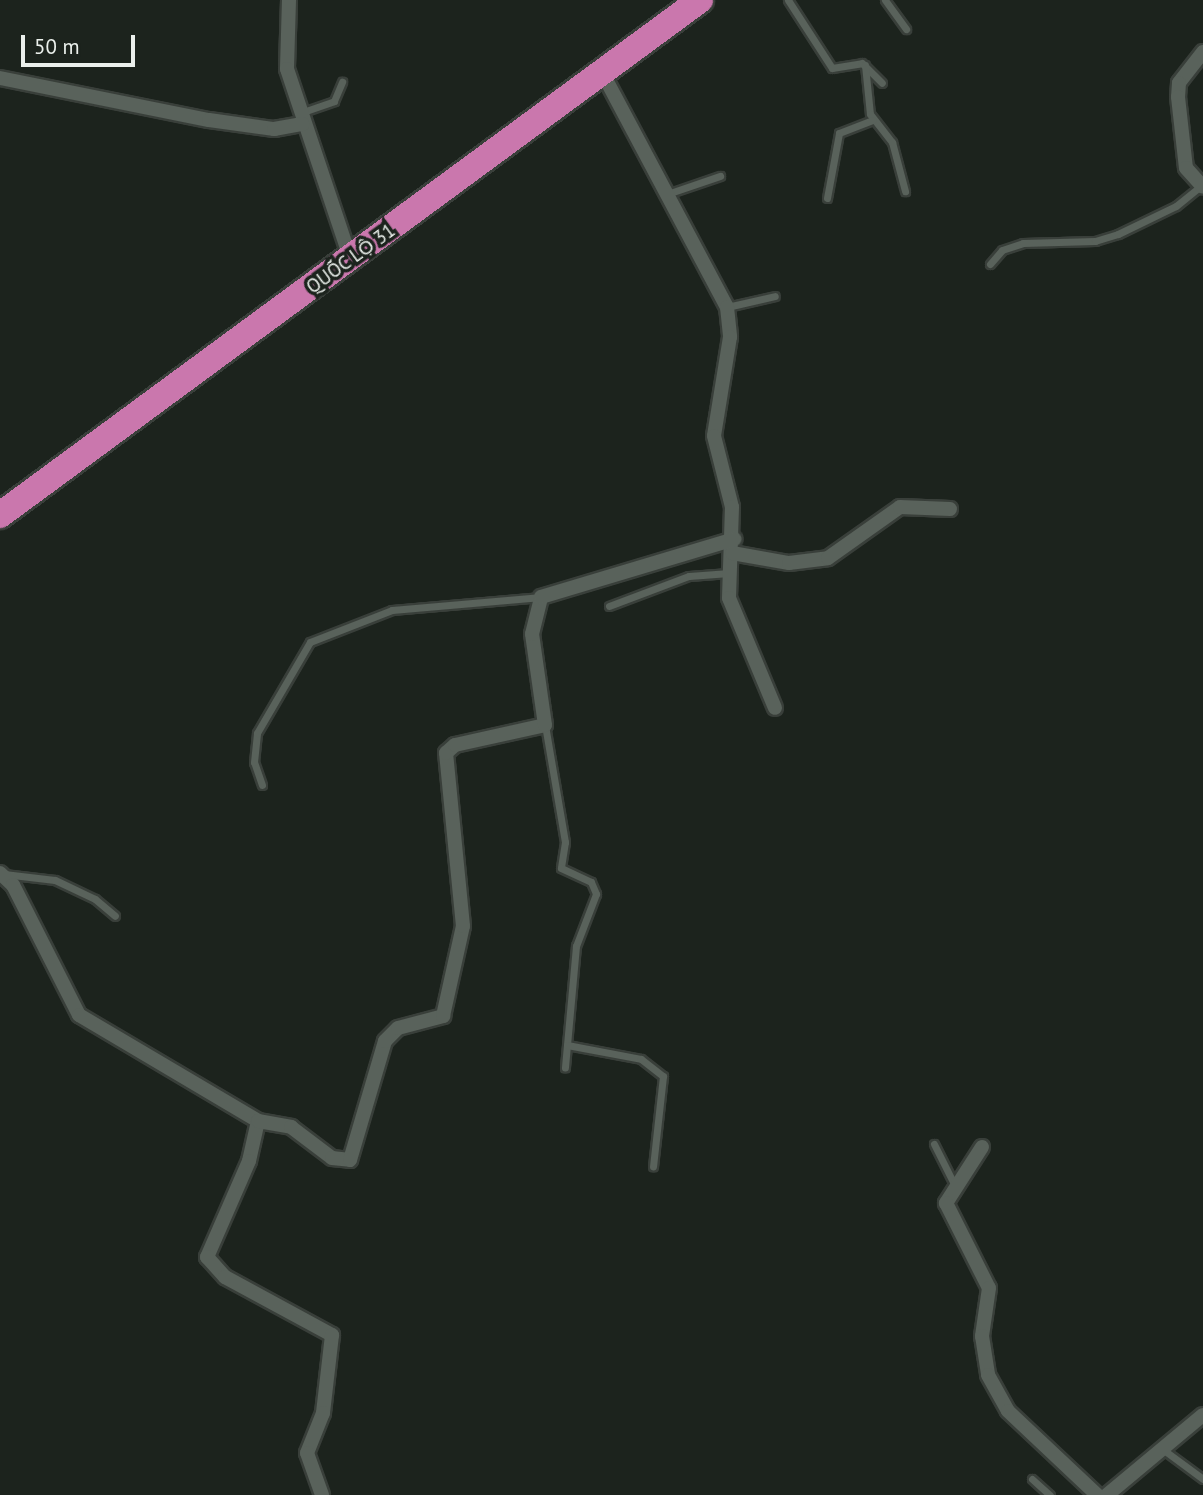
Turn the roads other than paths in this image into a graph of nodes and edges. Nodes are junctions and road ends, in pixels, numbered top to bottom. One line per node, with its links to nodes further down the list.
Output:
1 (289, 0): 12 (street)
2 (701, 0): 8 (highway, QUỐC LỘ 31)
3 (788, 0): 7 (lane)
4 (886, 0): 5 (lane)
5 (906, 29)
6 (1203, 52): 15 (street)
7 (865, 65): 11 (lane); 13 (lane)
8 (603, 74): 17 (street); 19 (highway, QUỐC LỘ 31)
9 (0, 78): 12 (street)
10 (342, 82): 12 (lane)
11 (882, 83)
12 (301, 119): 19 (street)
13 (873, 120): 16 (lane); 18 (lane)
14 (720, 176): 17 (lane)
15 (1202, 186): 20 (lane)
16 (905, 191)
17 (670, 192): 22 (street)
18 (827, 198)
19 (351, 260): 23 (highway, QUỐC LỘ 31)
20 (990, 264)
21 (775, 296): 22 (lane)
22 (727, 307): 25 (street)
23 (2, 508)
24 (950, 509): 25 (street)
25 (733, 546): 26 (street); 27 (street)
26 (730, 573): 28 (lane); 29 (street)
27 (541, 597): 30 (street); 31 (lane)
28 (609, 606)
29 (775, 708)
30 (545, 724): 34 (lane); 36 (street)
31 (262, 785)
32 (1, 874): 33 (lane); 36 (street)
33 (115, 916)
34 (567, 1045): 35 (lane); 39 (lane)
35 (565, 1068)
36 (258, 1121): 45 (street)
37 (934, 1144): 40 (lane)
38 (982, 1147): 40 (street)
39 (653, 1166)
40 (955, 1187): 47 (street)
41 (1203, 1415): 42 (street)
42 (1161, 1448): 44 (lane); 48 (street)
43 (1032, 1479): 46 (lane)
44 (1203, 1479)
45 (322, 1495)
46 (1050, 1495)
47 (1097, 1495)
48 (1107, 1495)

